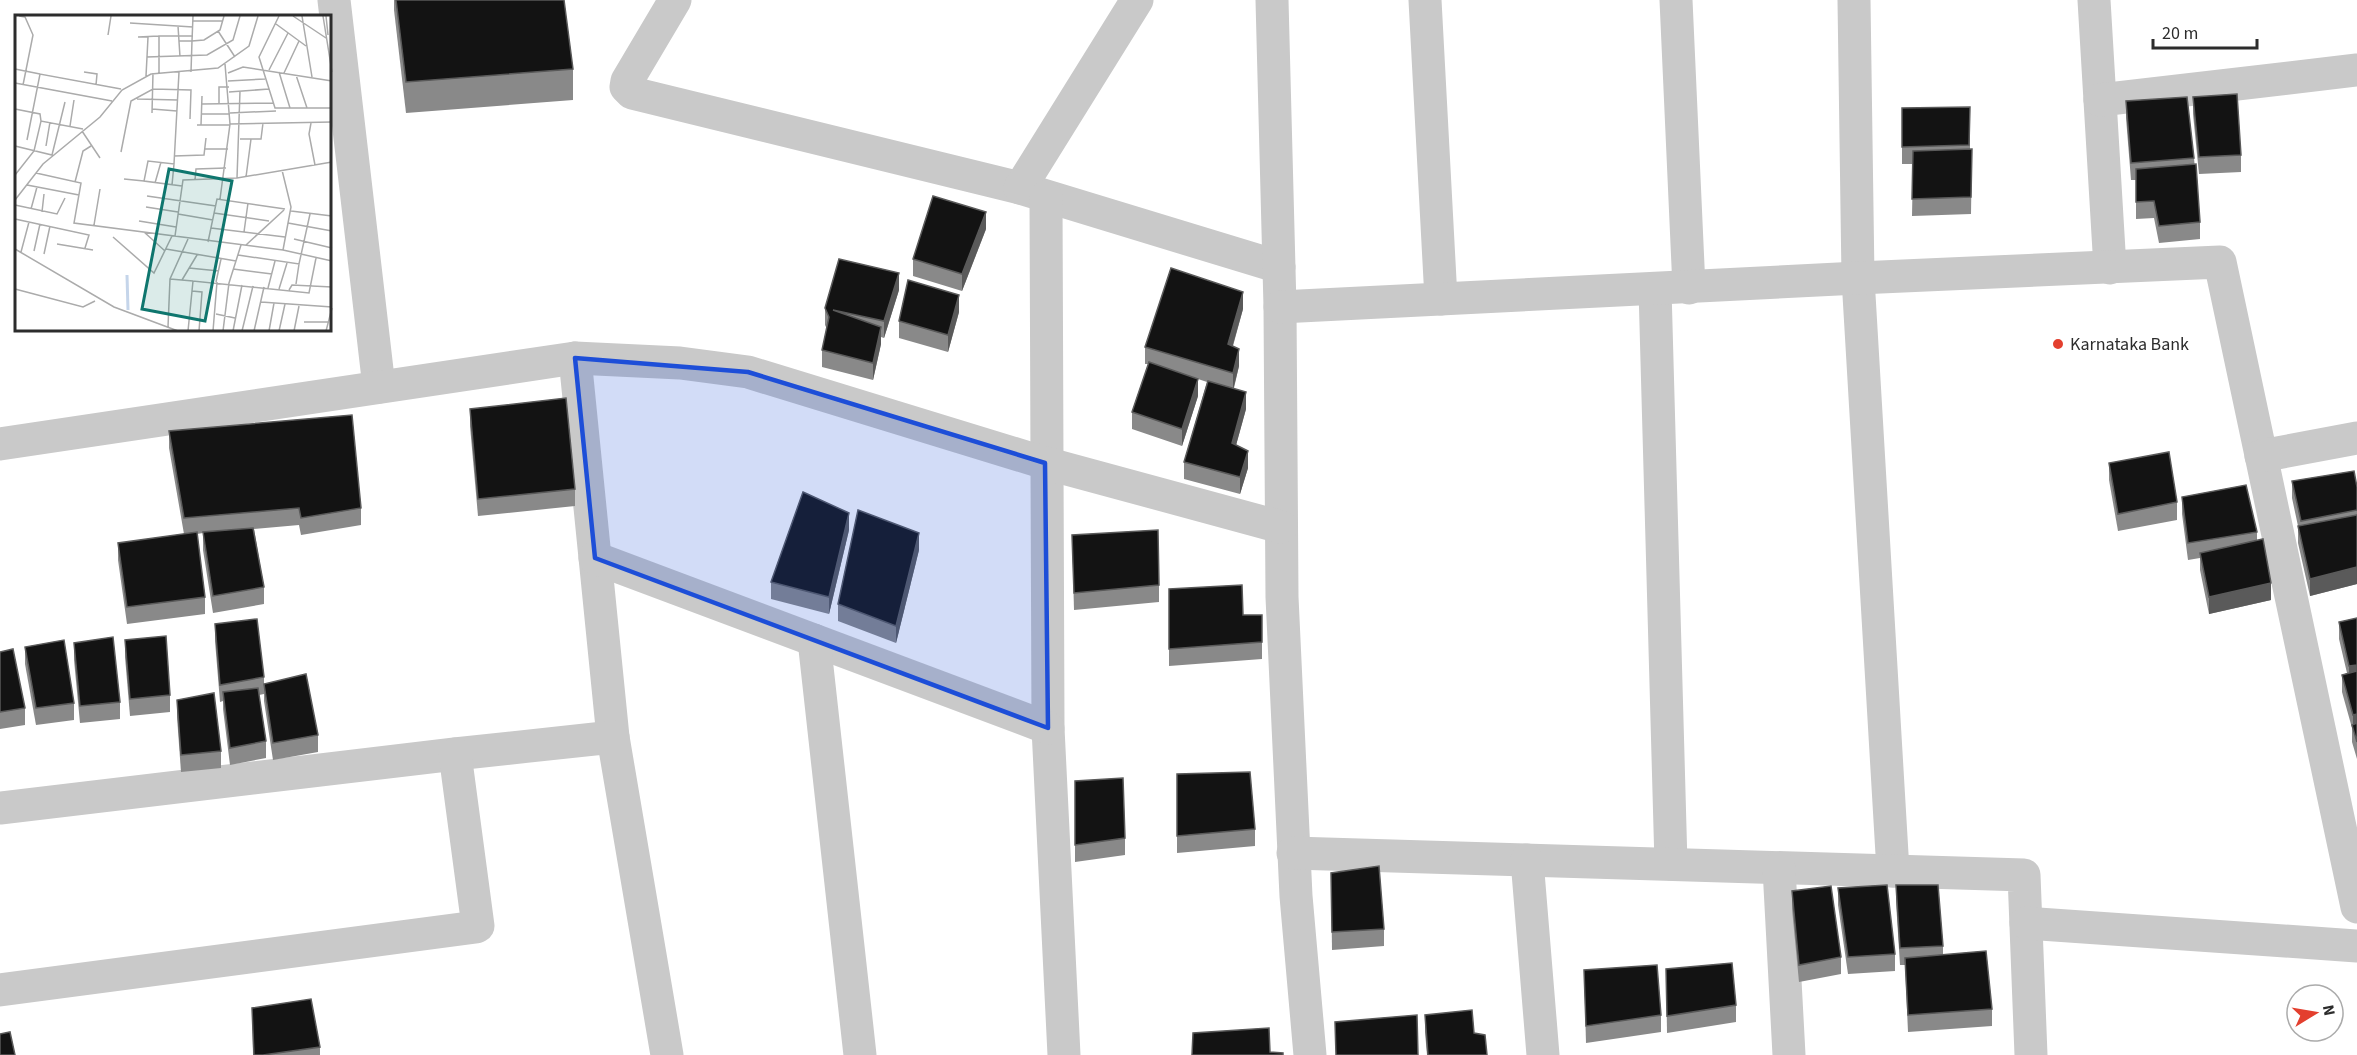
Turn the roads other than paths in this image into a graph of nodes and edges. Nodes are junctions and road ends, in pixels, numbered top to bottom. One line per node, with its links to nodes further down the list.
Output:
1 (334, 0): 20 (street)
2 (675, 0): 11 (street)
3 (1137, 0): 11 (street)
4 (1272, 0): 12 (street)
5 (1425, 0): 17 (street)
6 (1676, 0): 15 (street)
7 (1854, 0): 14 (street)
8 (2094, 0): 10 (street)
9 (2357, 70): 10 (street)
10 (2100, 100): 13 (street)
11 (1033, 193): 12 (street); 24 (street)
12 (1279, 267): 18 (street)
13 (2110, 267): 14 (street); 23 (street)
14 (1858, 278): 15 (street); 36 (street)
15 (1689, 288): 16 (street)
16 (1655, 289): 17 (street); 34 (street)
17 (1441, 299): 18 (street)
18 (1280, 308): 25 (street)
19 (575, 358): 20 (street); 24 (street); 26 (street)
20 (379, 387): 22 (street)
21 (2357, 438): 23 (street)
22 (0, 444)
23 (2261, 456): 37 (street)
24 (1045, 462): 25 (street); 28 (street)
25 (1281, 527): 32 (street)
26 (595, 558): 27 (street); 29 (street)
27 (814, 640): 28 (street); 42 (street)
28 (1048, 728): 43 (street)
29 (613, 737): 30 (street); 41 (street)
30 (455, 754): 31 (street); 40 (street)
31 (0, 808)
32 (1293, 853): 33 (street); 44 (street)
33 (1527, 860): 34 (street); 45 (street)
34 (1671, 864): 35 (street)
35 (1779, 868): 36 (street); 46 (street)
36 (1893, 871): 38 (street)
37 (2357, 907)
38 (2026, 923): 39 (street); 47 (street)
39 (2357, 946)
40 (0, 990)
41 (667, 1055)
42 (860, 1055)
43 (1064, 1055)
44 (1310, 1055)
45 (1543, 1055)
46 (1789, 1055)
47 (2031, 1055)

